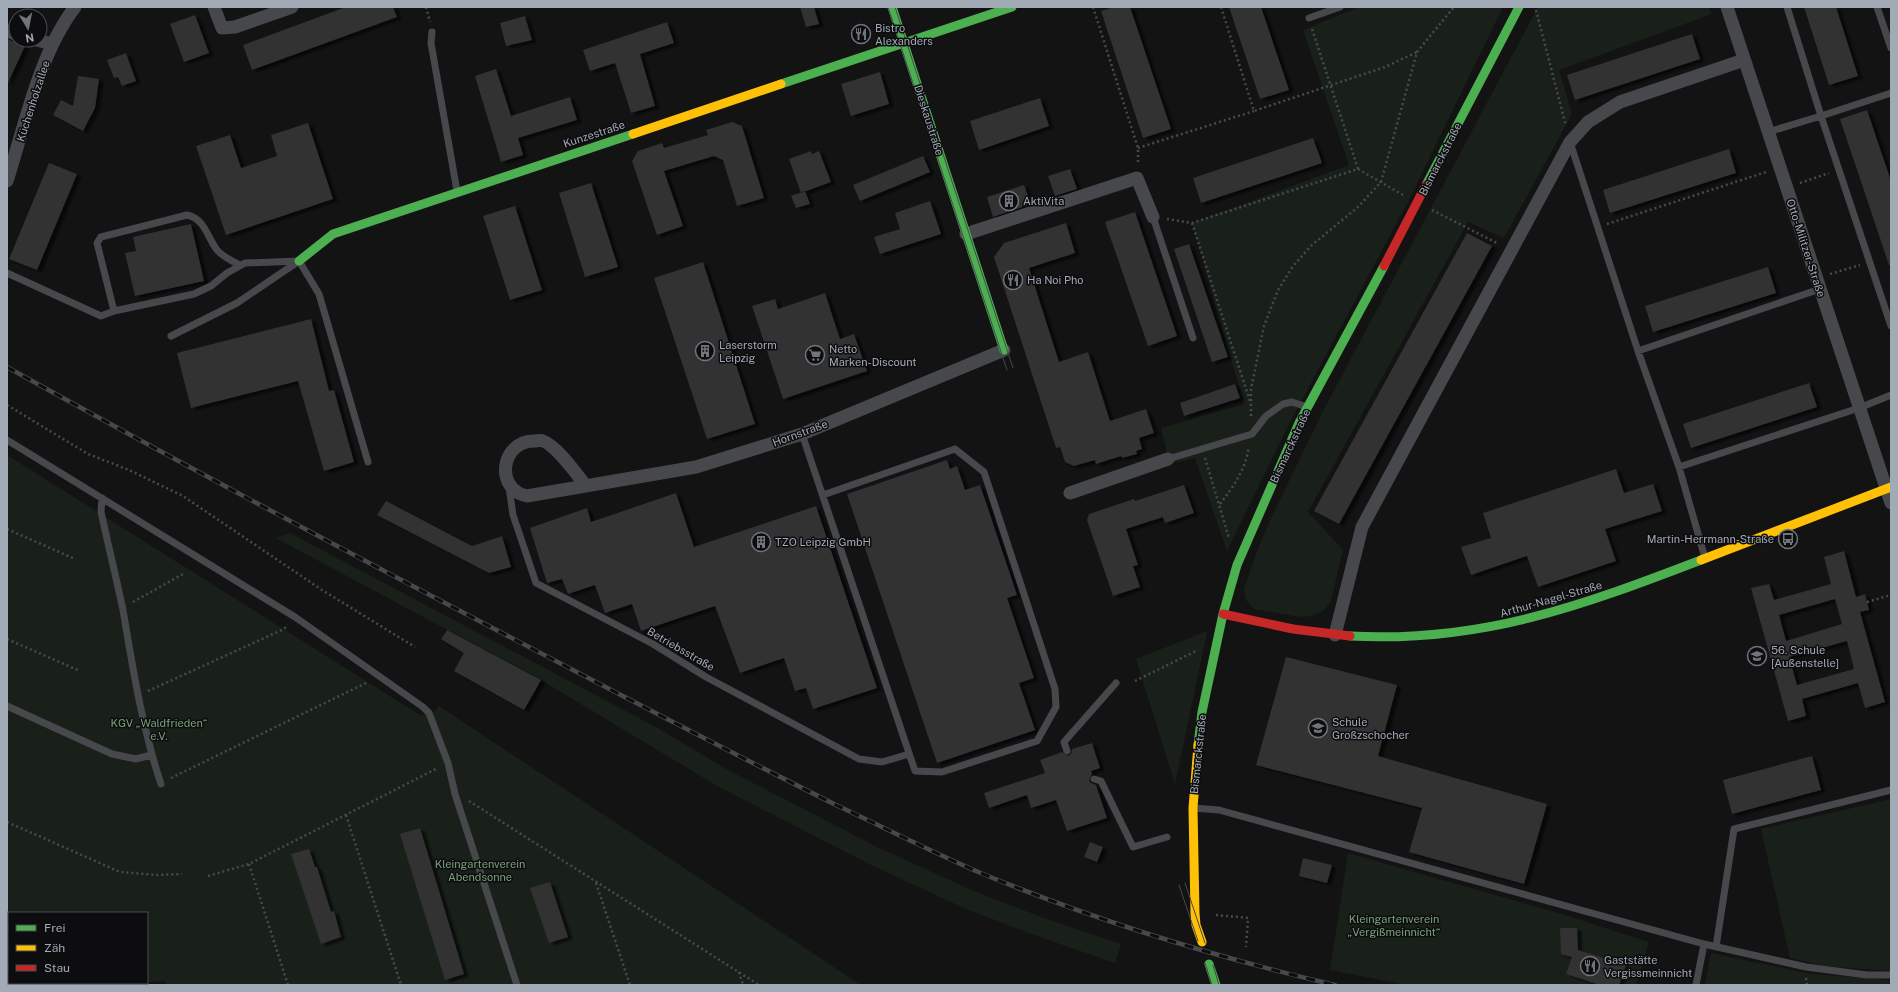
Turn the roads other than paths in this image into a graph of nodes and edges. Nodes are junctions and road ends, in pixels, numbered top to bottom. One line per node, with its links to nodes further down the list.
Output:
1 (75, 7): 14 (street, Küchenholzallee)
2 (214, 7): 3 (street)
3 (292, 7)
4 (892, 7): 15 (street, Dieskaustraße)
5 (1012, 7): 15 (street, Kunzestraße)
6 (1340, 7): 11 (lane)
7 (1519, 7): 37 (street, Bismarckstraße)
8 (1727, 7): 17 (street, Otto-Militzer-Straße)
9 (1787, 7): 19 (lane)
10 (1877, 7): 16 (lane)
11 (1309, 18)
12 (432, 32): 23 (lane)
13 (48, 43): 14 (street)
14 (52, 44): 22 (street, Küchenholzallee)
15 (904, 44): 23 (street, Kunzestraße); 25 (street, Dieskaustraße)
16 (1891, 48)
17 (1744, 60): 20 (street, Otto-Militzer-Straße); 21 (street)
18 (1891, 93): 19 (lane)
19 (1821, 116): 20 (lane); 31 (lane)
20 (1768, 132): 29 (street, Otto-Militzer-Straße)
21 (1570, 142): 35 (lane); 53 (street)
22 (7, 181)
23 (457, 192): 26 (street, Kunzestraße)
24 (1153, 218): 25 (street); 33 (lane)
25 (966, 234): 34 (street, Dieskaustraße)
26 (299, 261): 27 (lane); 32 (lane); 42 (lane)
27 (240, 265): 30 (lane); 30 (lane)
28 (7, 273): 30 (lane)
29 (1818, 284): 35 (lane); 38 (street, Otto-Militzer-Straße)
30 (114, 311)
31 (1891, 326)
32 (171, 336)
33 (1193, 338)
34 (1004, 350): 39 (street, Hornstraße)
35 (1638, 351): 43 (lane)
36 (1891, 395): 38 (lane)
37 (1307, 408): 41 (lane); 52 (street, Bismarckstraße)
38 (1859, 408): 43 (lane); 46 (street, Otto-Militzer-Straße)
39 (802, 434): 45 (street, Hornstraße); 48 (lane)
40 (7, 440): 49 (lane)
41 (1168, 459): 47 (street)
42 (368, 462)
43 (1679, 467): 51 (lane)
44 (509, 484): 45 (street, Hornstraße); 45 (street); 57 (lane, Betriebsstraße)
45 (586, 486)
46 (1888, 488): 50 (street); 51 (street, Arthur-Nagel-Straße)
47 (1070, 493)
48 (823, 495): 57 (lane); 57 (lane)
49 (102, 498): 58 (lane); 69 (lane)
50 (1891, 503)
51 (1705, 558): 53 (street, Arthur-Nagel-Straße)
52 (1223, 614): 53 (street, Arthur-Nagel-Straße); 62 (street, Bismarckstraße)
53 (1335, 635)
54 (1116, 683): 56 (lane)
55 (7, 706): 58 (lane)
56 (1067, 751)
57 (909, 754)
58 (151, 755): 60 (lane)
59 (1094, 779): 63 (lane)
60 (161, 784)
61 (1891, 790): 66 (lane)
62 (1193, 808): 64 (street, Bismarckstraße); 65 (lane)
63 (1167, 837)
64 (1202, 942)
65 (1704, 944): 66 (lane); 71 (lane)
66 (1716, 947): 68 (lane)
67 (1209, 964): 70 (street)
68 (1891, 976)
69 (517, 985)
70 (1216, 985)
71 (1696, 985)

